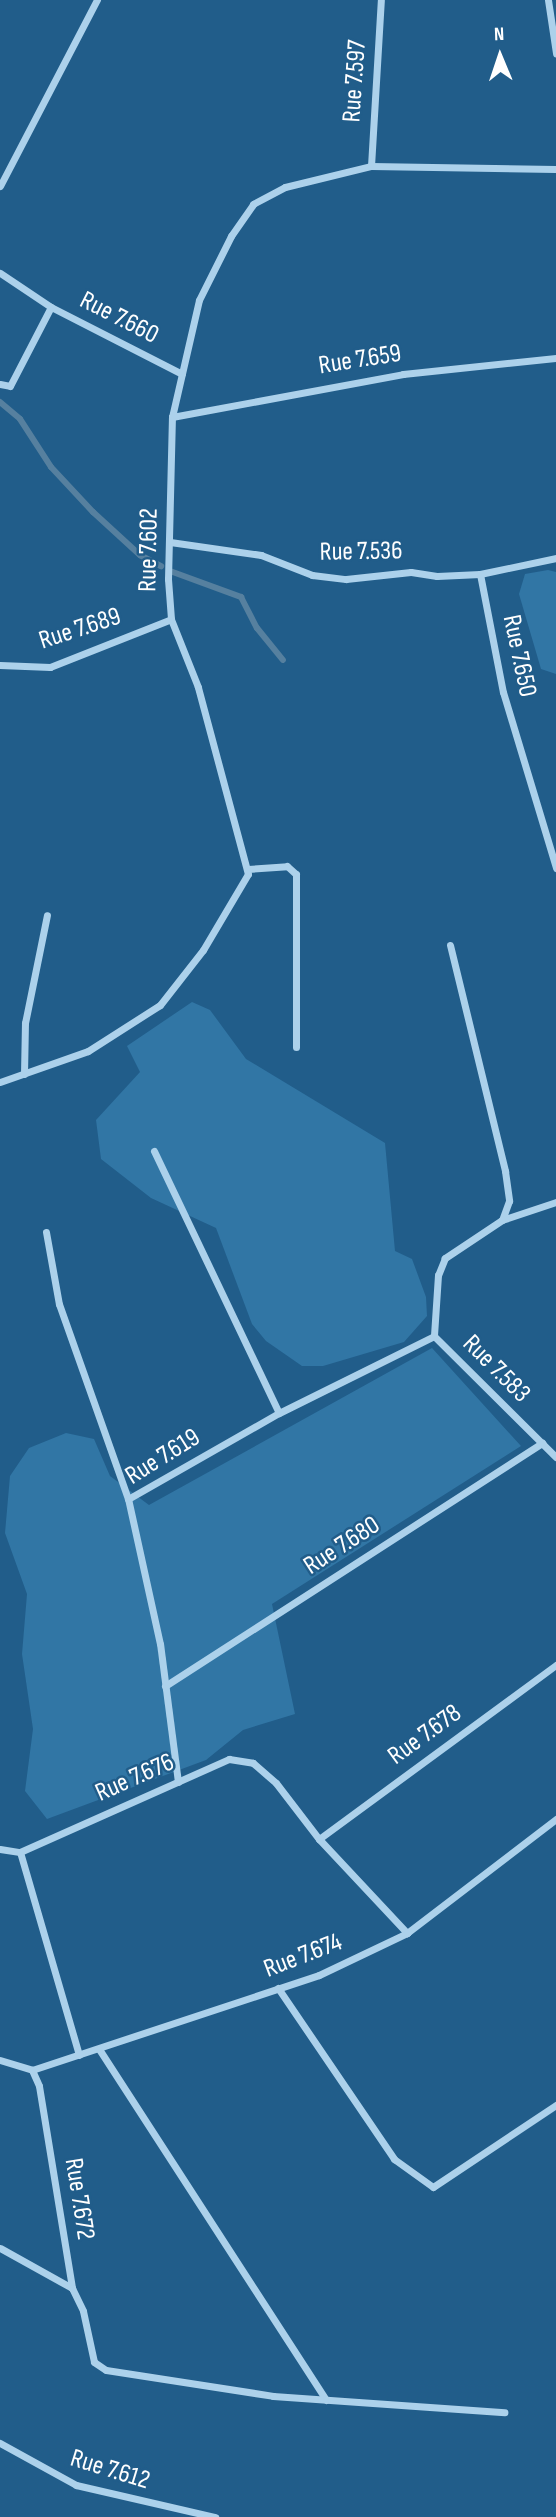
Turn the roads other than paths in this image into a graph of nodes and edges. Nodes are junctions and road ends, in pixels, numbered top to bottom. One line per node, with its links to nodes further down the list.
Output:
1 (97, 0): 7 (street)
2 (382, 0): 5 (street, Rue 7.597)
3 (548, 0): 4 (street)
4 (556, 53)
5 (370, 166): 6 (street, Rue 7.602); 11 (street, Rue 7.602)
6 (556, 169)
7 (0, 186)
8 (0, 273): 9 (street)
9 (51, 307): 11 (street, Rue 7.660); 12 (street, Rue 7.660)
10 (556, 358): 13 (street, Rue 7.659)
11 (182, 374): 13 (street, Rue 7.602)
12 (0, 384)
13 (172, 417): 14 (street, Rue 7.602)
14 (170, 542): 16 (street, Rue 7.536); 17 (street, Rue 7.602)
15 (556, 558): 16 (street, Rue 7.536)
16 (480, 573): 19 (street, Rue 7.650)
17 (171, 619): 18 (street, Rue 7.689); 20 (street, Rue 7.602)
18 (0, 665)
19 (556, 868)
20 (248, 869): 23 (street); 24 (street)
21 (47, 915): 24 (street)
22 (450, 945): 28 (street)
23 (296, 1047)
24 (24, 1074): 25 (street)
25 (0, 1082)
26 (154, 1151): 31 (street)
27 (556, 1202): 28 (street, Rue 7.583)
28 (502, 1220): 30 (street, Rue 7.583)
29 (46, 1232): 34 (street)
30 (434, 1336): 31 (street, Rue 7.619); 32 (street, Rue 7.583)
31 (279, 1413): 34 (street, Rue 7.619)
32 (542, 1443): 33 (street, Rue 7.583); 36 (street, Rue 7.680)
33 (556, 1457)
34 (128, 1499): 36 (street, Rue 7.619)
35 (556, 1664): 39 (street, Rue 7.678)
36 (165, 1686): 37 (street, Rue 7.619)
37 (178, 1782): 39 (street, Rue 7.676); 41 (street, Rue 7.676)
38 (556, 1819): 42 (street, Rue 7.674)
39 (319, 1839): 42 (street, Rue 7.676)
40 (0, 1849): 41 (street)
41 (20, 1852): 45 (street)
42 (407, 1933): 43 (street, Rue 7.674)
43 (278, 1989): 44 (street, Rue 7.674); 48 (street)
44 (99, 2049): 45 (street, Rue 7.674); 51 (street)
45 (79, 2055): 47 (street, Rue 7.674)
46 (0, 2060): 47 (street)
47 (32, 2070): 50 (street, Rue 7.672)
48 (556, 2105)
49 (0, 2248): 50 (street)
50 (72, 2288): 51 (street, Rue 7.672)
51 (326, 2400): 52 (street, Rue 7.672)
52 (504, 2413)
53 (0, 2443): 54 (street, Rue 7.612)
54 (215, 2517)

